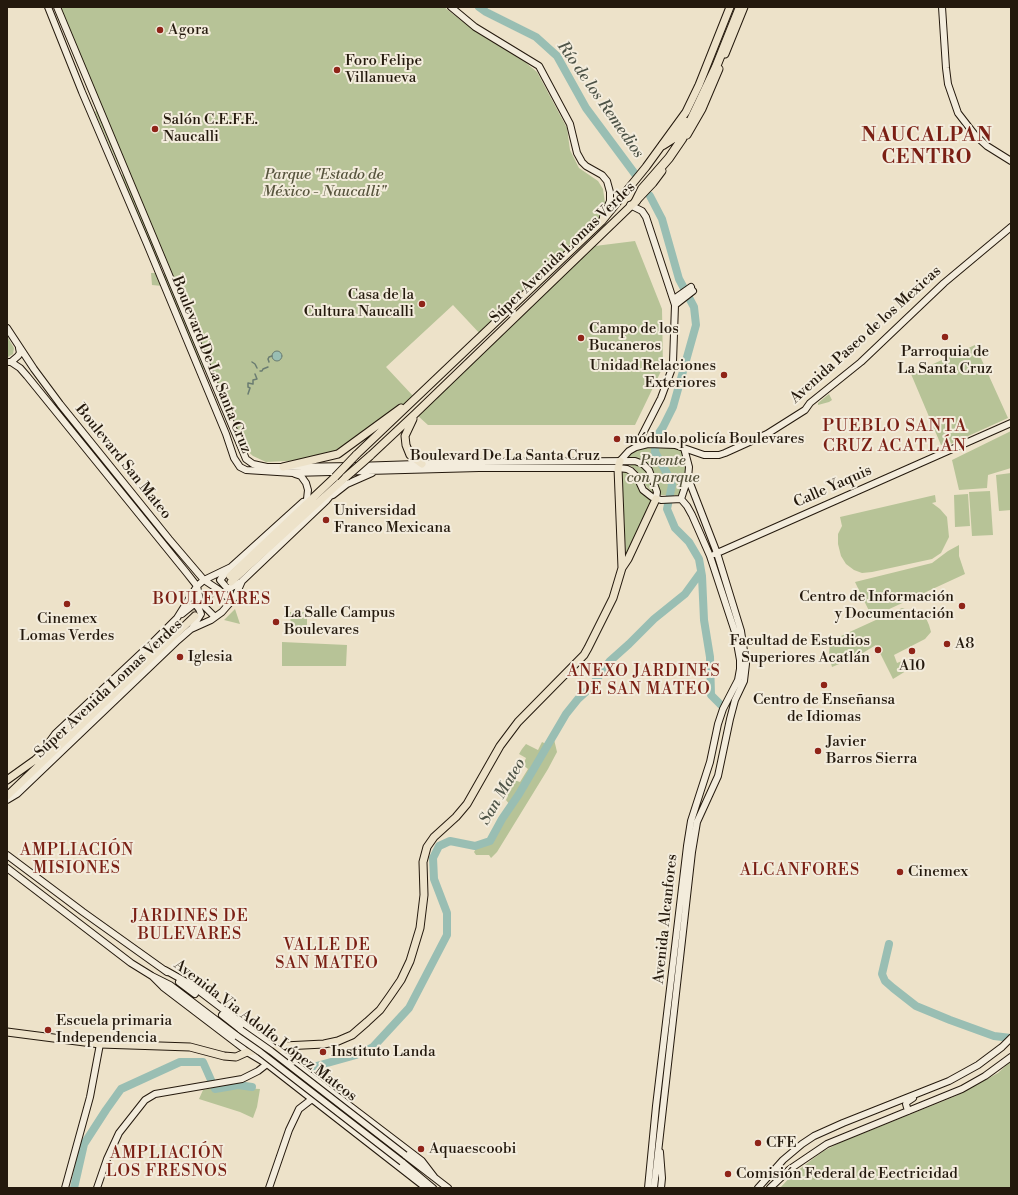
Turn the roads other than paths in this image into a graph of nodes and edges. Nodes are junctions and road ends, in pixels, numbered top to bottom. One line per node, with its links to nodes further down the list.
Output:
1 (48, 7): 29 (main road, Boulevard De La Santa Cruz)
2 (56, 7): 27 (main road, Boulevard De La Santa Cruz)
3 (451, 7): 13 (main road)
4 (730, 7): 9 (main road, Súper Avenida Lomas Verdes)
5 (739, 7): 8 (highway)
6 (744, 7): 11 (main road, Súper Avenida Lomas Verdes)
7 (942, 7): 10 (main road)
8 (705, 87): 9 (highway); 11 (highway)
9 (663, 146): 13 (main road, Súper Avenida Lomas Verdes)
10 (1011, 161)
11 (633, 203): 12 (main road, Súper Avenida Lomas Verdes); 16 (main road)
12 (617, 219): 13 (main road); 21 (main road, Súper Avenida Lomas Verdes)
13 (602, 220): 20 (main road, Súper Avenida Lomas Verdes)
14 (1011, 227): 24 (main road, Avenida Paseo de los Mexicas)
15 (691, 290): 16 (main road)
16 (678, 300): 23 (main road)
17 (7, 328): 18 (main road, Boulevard San Mateo)
18 (19, 348): 19 (main road); 41 (main road, Boulevard San Mateo)
19 (9, 362): 43 (main road, Boulevard San Mateo)
20 (415, 399): 27 (main road); 30 (main road, Súper Avenida Lomas Verdes, bridge)
21 (416, 413): 25 (main road); 31 (main road, Súper Avenida Lomas Verdes, bridge)
22 (1011, 423): 37 (main road, Calle Yaquis)
23 (636, 447): 24 (main road, Boulevard De La Santa Cruz); 26 (main road, Boulevard De La Santa Cruz)
24 (684, 448): 32 (main road)
25 (422, 464): 26 (main road, Boulevard De La Santa Cruz); 27 (main road, Boulevard De La Santa Cruz)
26 (619, 464): 28 (main road, Boulevard De La Santa Cruz); 34 (main road, Boulevard De La Santa Cruz); 34 (main road, Boulevard De La Santa Cruz); 40 (main road)
27 (283, 467)
28 (387, 470): 29 (main road, Boulevard De La Santa Cruz); 36 (main road)
29 (293, 473): 33 (main road)
30 (335, 477): 31 (main road, Súper Avenida Lomas Verdes); 33 (main road, Súper Avenida Lomas Verdes)
31 (345, 477): 36 (main road, Súper Avenida Lomas Verdes)
32 (688, 478): 35 (main road); 37 (main road, Avenida Alcanfores)
33 (307, 499): 39 (main road, Súper Avenida Lomas Verdes)
34 (658, 499): 35 (main road); 40 (main road)
35 (681, 499): 38 (main road, Avenida Alcanfores)
36 (327, 500): 42 (main road, Súper Avenida Lomas Verdes)
37 (717, 553): 38 (main road, Calle Yaquis); 49 (main road, Avenida Alcanfores)
38 (710, 556): 48 (main road, Avenida Alcanfores)
39 (231, 566): 41 (main road, Súper Avenida Lomas Verdes); 42 (main road)
40 (622, 568): 61 (main road)
41 (204, 580): 43 (main road, Súper Avenida Lomas Verdes); 44 (main road, Boulevard San Mateo)
42 (242, 581): 44 (main road, Súper Avenida Lomas Verdes)
43 (197, 586): 45 (main road, Boulevard San Mateo); 46 (main road, Súper Avenida Lomas Verdes)
44 (232, 601): 45 (main road, Súper Avenida Lomas Verdes)
45 (215, 617): 47 (main road, Súper Avenida Lomas Verdes)
46 (177, 618): 47 (main road); 50 (main road, Súper Avenida Lomas Verdes)
47 (192, 629): 53 (main road, Súper Avenida Lomas Verdes)
48 (713, 746): 49 (main road); 78 (main road, Avenida Alcanfores)
49 (724, 751): 70 (main road, Avenida Alcanfores)
50 (35, 760): 51 (main road, Súper Avenida Lomas Verdes); 52 (main road, Súper Avenida Lomas Verdes)
51 (7, 779): 52 (main road)
52 (7, 796)
53 (7, 800)
54 (7, 855): 56 (main road, Avenida Via Adolfo López Mateos)
55 (7, 868): 57 (main road, Avenida Via Adolfo López Mateos)
56 (164, 970): 61 (main road); 71 (main road, Avenida Via Adolfo López Mateos, bridge)
57 (152, 976): 62 (main road); 76 (main road, Avenida Via Adolfo López Mateos, bridge)
58 (7, 1032): 60 (main road)
59 (1011, 1038): 67 (main road)
60 (100, 1044): 62 (main road); 72 (main road)
61 (276, 1050): 62 (main road); 64 (main road); 65 (main road)
62 (247, 1052): 64 (main road)
63 (1011, 1057): 69 (main road)
64 (267, 1064): 68 (main road); 73 (main road)
65 (315, 1080): 66 (main road); 68 (main road)
66 (327, 1090): 68 (main road); 71 (main road)
67 (927, 1090): 69 (main road); 81 (main road)
68 (309, 1097): 74 (main road); 75 (main road)
69 (908, 1111): 82 (main road)
70 (659, 1137): 79 (main road, Avenida Alcanfores); 80 (main road)
71 (435, 1178): 77 (main road, Avenida Via Adolfo López Mateos)
72 (65, 1188)
73 (97, 1188)
74 (269, 1188)
75 (426, 1188)
76 (433, 1188)
77 (448, 1188)
78 (648, 1188)
79 (654, 1188)
80 (661, 1188)
81 (758, 1188)
82 (770, 1188)

